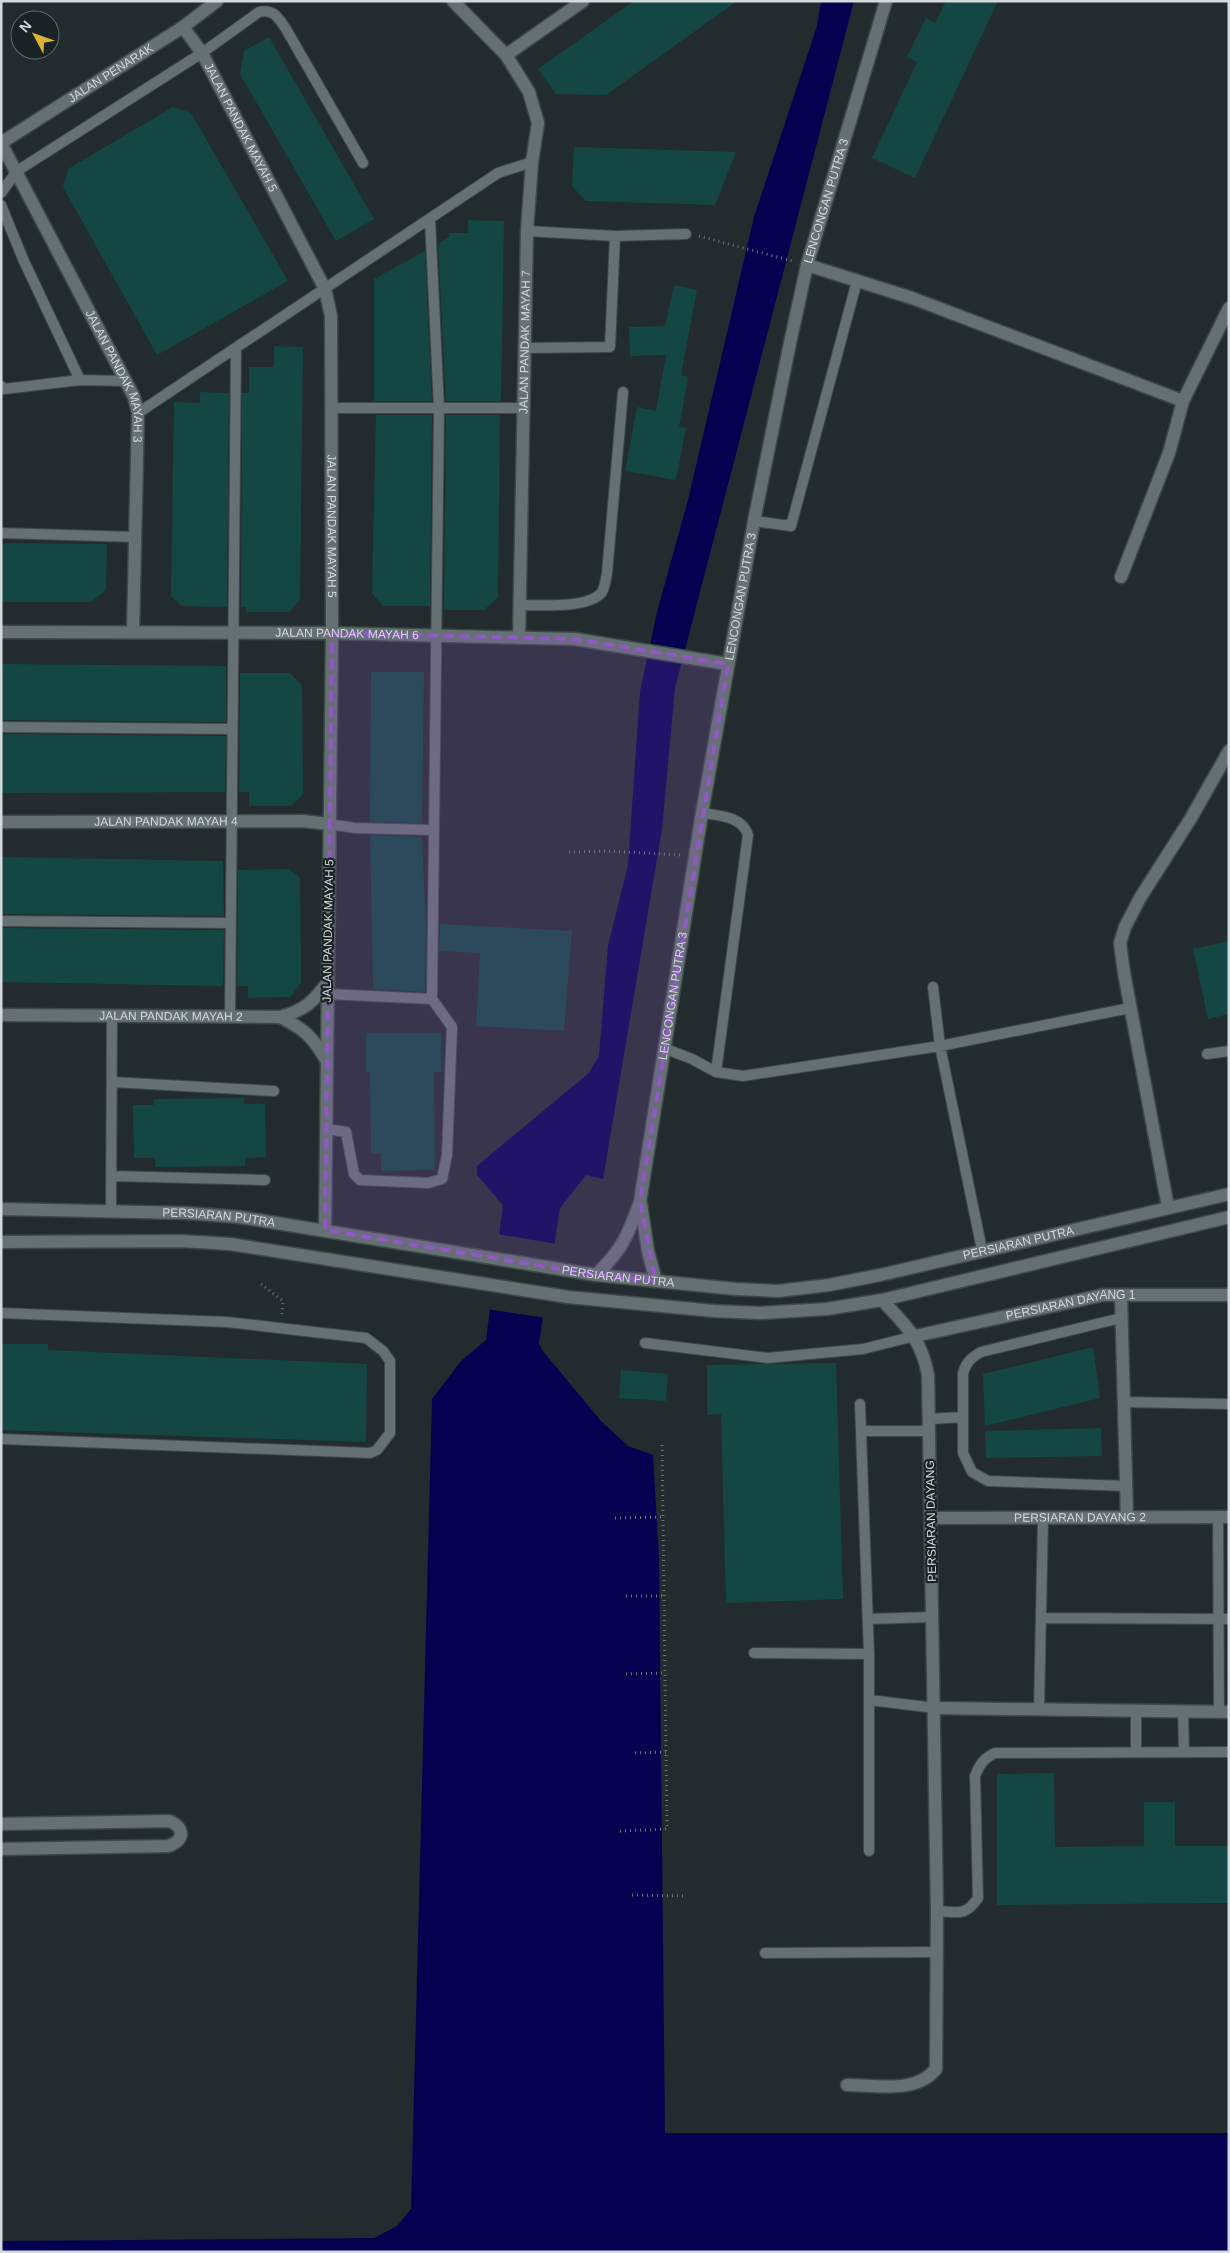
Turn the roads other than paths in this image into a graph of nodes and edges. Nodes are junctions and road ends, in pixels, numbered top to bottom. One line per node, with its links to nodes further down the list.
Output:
1 (453, 1): 7 (street, JALAN PANDAK MAYAH 7)
2 (583, 1): 7 (street)
3 (886, 1): 18 (street, LENCONGAN PUTRA 3)
4 (211, 3): 5 (street, JALAN PENARAK)
5 (183, 27): 6 (street, JALAN PANDAK MAYAH 5); 8 (street, JALAN PENARAK)
6 (202, 53): 10 (lane); 11 (lane); 20 (street, JALAN PANDAK MAYAH 5)
7 (506, 55): 9 (street, JALAN PANDAK MAYAH 7)
8 (1, 143): 11 (street, JALAN PANDAK MAYAH 3)
9 (532, 162): 14 (lane); 15 (street, JALAN PANDAK MAYAH 7)
10 (363, 163)
11 (17, 172): 12 (lane); 25 (street, JALAN PANDAK MAYAH 3)
12 (1, 193)
13 (1, 205): 24 (lane)
14 (430, 218): 20 (lane); 30 (lane)
15 (527, 231): 17 (lane); 23 (street, JALAN PANDAK MAYAH 7)
16 (686, 234): 17 (lane)
17 (615, 236): 23 (lane)
18 (807, 265): 19 (street); 33 (street, LENCONGAN PUTRA 3)
19 (857, 281): 28 (street); 33 (lane)
20 (325, 289): 22 (lane); 29 (street, JALAN PANDAK MAYAH 5)
21 (1229, 308): 28 (street)
22 (236, 348): 32 (lane); 40 (lane)
23 (526, 348): 31 (street, JALAN PANDAK MAYAH 7)
24 (80, 380): 25 (lane); 26 (lane)
25 (126, 381): 32 (street, JALAN PANDAK MAYAH 3)
26 (1, 386)
27 (624, 392): 37 (lane)
28 (1183, 401): 36 (street)
29 (331, 408): 30 (lane); 41 (street, JALAN PANDAK MAYAH 5)
30 (439, 408): 31 (lane); 42 (lane)
31 (524, 408): 37 (street, JALAN PANDAK MAYAH 7)
32 (138, 413): 35 (street, JALAN PANDAK MAYAH 3)
33 (754, 521): 44 (street, LENCONGAN PUTRA 3)
34 (1, 533): 35 (lane)
35 (135, 537): 39 (street, JALAN PANDAK MAYAH 3)
36 (1121, 577)
37 (520, 605): 43 (street, JALAN PANDAK MAYAH 7)
38 (1, 632): 39 (street, JALAN PANDAK MAYAH 6)
39 (133, 632): 40 (street, JALAN PANDAK MAYAH 6)
40 (233, 632): 41 (street, JALAN PANDAK MAYAH 6); 46 (lane)
41 (332, 633): 42 (street, JALAN PANDAK MAYAH 6); 51 (street, JALAN PANDAK MAYAH 5)
42 (437, 636): 43 (street, JALAN PANDAK MAYAH 6); 52 (lane)
43 (519, 638): 44 (street, JALAN PANDAK MAYAH 6)
44 (728, 664): 48 (street, LENCONGAN PUTRA 3)
45 (1, 727): 46 (lane)
46 (232, 729): 49 (lane)
47 (1229, 751): 58 (street)
48 (702, 813): 64 (street, LENCONGAN PUTRA 3); 68 (lane)
49 (232, 821): 50 (street, JALAN PANDAK MAYAH 4); 51 (street, JALAN PANDAK MAYAH 4); 54 (lane)
50 (1, 822)
51 (330, 824): 52 (lane); 56 (street, JALAN PANDAK MAYAH 5)
52 (434, 830): 57 (lane)
53 (1, 921): 54 (lane)
54 (230, 923): 61 (lane)
55 (933, 987): 63 (lane)
56 (328, 988): 57 (lane); 62 (street, JALAN PANDAK MAYAH 2); 67 (street, JALAN PANDAK MAYAH 5)
57 (432, 998): 71 (lane)
58 (1130, 1008): 63 (lane); 76 (street)
59 (1, 1015): 60 (street, JALAN PANDAK MAYAH 2)
60 (112, 1016): 61 (street, JALAN PANDAK MAYAH 2); 69 (lane)
61 (230, 1017): 62 (street, JALAN PANDAK MAYAH 2)
62 (280, 1018): 67 (street)
63 (940, 1046): 68 (lane); 82 (lane)
64 (666, 1049): 68 (lane); 75 (street, LENCONGAN PUTRA 3)
65 (1229, 1051): 66 (lane)
66 (1207, 1054)
67 (327, 1063): 71 (street, JALAN PANDAK MAYAH 5)
68 (716, 1072)
69 (112, 1082): 70 (lane); 72 (lane)
70 (274, 1090)
71 (326, 1129): 80 (street, JALAN PANDAK MAYAH 5)
72 (112, 1176): 73 (lane); 78 (lane)
73 (265, 1180)
74 (1229, 1194): 76 (street, PERSIARAN PUTRA)
75 (640, 1202): 83 (street); 84 (street)
76 (1168, 1207): 82 (street, PERSIARAN PUTRA)
77 (1, 1209): 78 (street, PERSIARAN PUTRA)
78 (111, 1211): 80 (street, PERSIARAN PUTRA)
79 (1229, 1217): 87 (street, PERSIARAN PUTRA)
80 (325, 1230): 83 (street, PERSIARAN PUTRA)
81 (1, 1242): 87 (street, PERSIARAN PUTRA)
82 (982, 1250): 84 (street, PERSIARAN PUTRA)
83 (596, 1275): 84 (street, PERSIARAN PUTRA)
84 (656, 1281)
85 (1121, 1294): 86 (street, PERSIARAN DAYANG 1); 89 (street); 90 (street, PERSIARAN DAYANG 1)
86 (1229, 1295)
87 (882, 1300): 90 (street)
88 (1, 1313): 98 (lane)
89 (1121, 1318): 92 (street); 95 (lane)
90 (915, 1336): 91 (lane); 96 (street, PERSIARAN DAYANG)
91 (644, 1343)
92 (1124, 1402): 94 (lane); 99 (street)
93 (860, 1404): 97 (lane)
94 (1229, 1404)
95 (963, 1418): 96 (lane); 99 (lane)
96 (929, 1425): 97 (lane); 101 (street, PERSIARAN DAYANG)
97 (862, 1431): 106 (lane)
98 (1, 1439)
99 (1126, 1486): 103 (street)
100 (1223, 1517): 103 (street, PERSIARAN DAYANG 2); 107 (lane)
101 (931, 1518): 102 (street, PERSIARAN DAYANG 2); 104 (street, PERSIARAN DAYANG)
102 (1042, 1518): 103 (street, PERSIARAN DAYANG 2); 105 (lane)
103 (1127, 1518)
104 (932, 1617): 106 (lane); 111 (street, PERSIARAN DAYANG)
105 (1041, 1618): 107 (lane); 112 (lane)
106 (868, 1619): 109 (lane)
107 (1224, 1619): 115 (lane)
108 (754, 1653): 109 (lane)
109 (869, 1654): 110 (lane)
110 (869, 1700): 111 (lane); 121 (lane)
111 (935, 1708): 112 (street); 122 (street, PERSIARAN DAYANG)
112 (1039, 1710): 113 (street)
113 (1136, 1711): 114 (street); 116 (lane)
114 (1184, 1712): 115 (street); 117 (lane)
115 (1224, 1712)
116 (1136, 1752): 117 (lane); 122 (lane)
117 (1184, 1752): 118 (lane)
118 (1229, 1752)
119 (1, 1824): 120 (street)
120 (1, 1849)
121 (869, 1851)
122 (937, 1911): 123 (street, PERSIARAN DAYANG)
123 (936, 1952): 124 (lane); 125 (street, PERSIARAN DAYANG)
124 (765, 1953)
125 (847, 2085)

